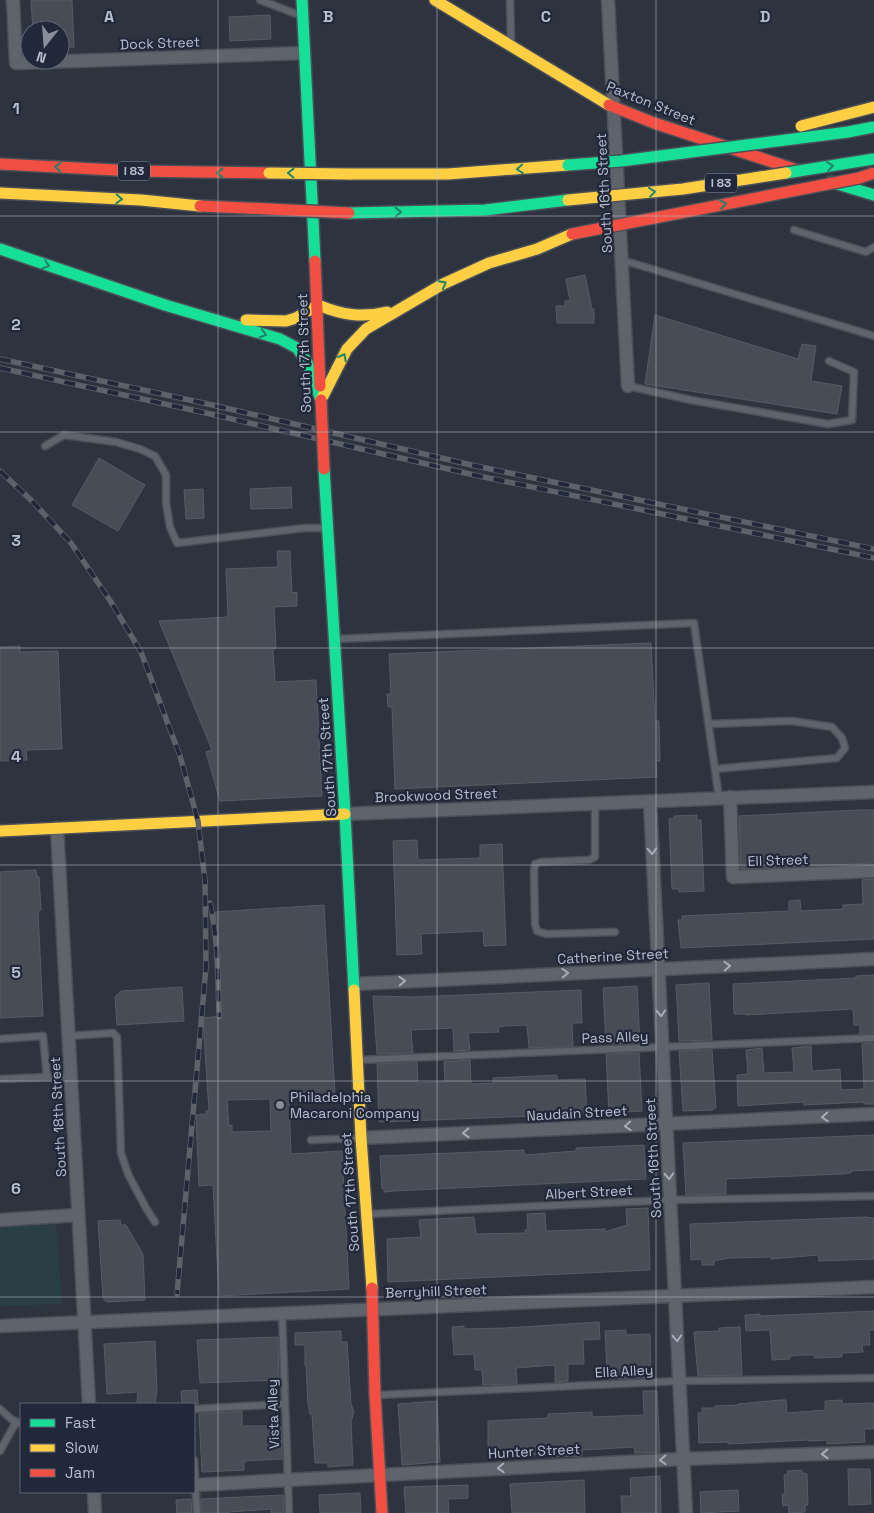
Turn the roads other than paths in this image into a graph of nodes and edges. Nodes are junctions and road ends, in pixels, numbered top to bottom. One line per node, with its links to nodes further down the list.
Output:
1 (13, 0): 9 (street, Dock Street)
2 (260, 0): 7 (lane)
3 (302, 0): 7 (main road, South 17th Street)
4 (435, 0): 8 (main road, Paxton Street)
5 (510, 0): 8 (lane)
6 (608, 0): 11 (street, South 16th Street)
7 (303, 17): 9 (main road, South 17th Street)
8 (511, 47): 11 (main road, Paxton Street)
9 (304, 53): 24 (main road, South 17th Street)
10 (874, 107): 14 (main road, bridge)
11 (615, 108): 18 (main road, Paxton Street); 22 (street, South 16th Street)
12 (874, 127): 14 (main road, I 83, bridge)
13 (874, 159): 17 (main road, I 83, one-way to 13, bridge)
14 (621, 161): 15 (main road, I 83, one-way to 15, bridge)
15 (0, 164)
16 (874, 173): 25 (main road, one-way to 16, bridge)
17 (0, 193)
18 (874, 196)
19 (794, 230): 20 (lane)
20 (874, 247)
21 (0, 249): 23 (main road, one-way to 23)
22 (622, 260): 26 (lane); 28 (street, South 16th Street)
23 (165, 305): 24 (main road); 29 (main road, one-way to 29)
24 (318, 305): 25 (main road); 29 (main road, South 17th Street)
25 (400, 308): 29 (main road, one-way to 25)
26 (874, 336)
27 (829, 361): 28 (lane)
28 (628, 386)
29 (320, 400): 31 (main road, South 17th Street, bridge)
30 (45, 446): 31 (lane)
31 (327, 528): 32 (main road, South 17th Street)
32 (334, 640): 33 (lane); 39 (main road, South 17th Street)
33 (709, 724): 34 (lane); 34 (lane)
34 (715, 769): 36 (lane)
35 (874, 792): 36 (street, Brookwood Street)
36 (724, 798): 37 (street, Brookwood Street); 42 (street, Ell Street)
37 (650, 802): 38 (street, Brookwood Street); 45 (street, South 16th Street, one-way to 45)
38 (595, 804): 39 (street, Brookwood Street); 43 (lane)
39 (345, 814): 40 (main road, Brookwood Street); 46 (main road, South 17th Street)
40 (57, 828): 41 (main road, Brookwood Street); 47 (street, South 18th Street)
41 (0, 831)
42 (874, 871)
43 (615, 932)
44 (874, 958): 45 (street, Catherine Street, one-way to 44)
45 (658, 969): 46 (street, Catherine Street, one-way to 45); 50 (street, South 16th Street, one-way to 50)
46 (354, 984): 51 (main road, South 17th Street)
47 (69, 1036): 52 (street, South 18th Street); 64 (lane)
48 (874, 1038): 50 (lane, Pass Alley)
49 (0, 1039): 53 (lane)
50 (663, 1047): 51 (lane, Pass Alley); 56 (street, South 16th Street)
51 (357, 1060): 57 (main road, South 17th Street)
52 (71, 1076): 53 (lane); 62 (street, South 18th Street)
53 (47, 1078): 54 (lane)
54 (0, 1079)
55 (874, 1114): 56 (street, Naudain Street, one-way to 56)
56 (666, 1124): 57 (street, Naudain Street, one-way to 57); 60 (street, South 16th Street, one-way to 60)
57 (361, 1138): 58 (lane, Naudain Street); 61 (main road, South 17th Street)
58 (310, 1140)
59 (874, 1196): 60 (lane, Albert Street)
60 (670, 1200): 61 (lane, Albert Street); 66 (street, South 16th Street)
61 (366, 1214): 67 (main road, South 17th Street)
62 (78, 1215): 63 (street); 69 (street, South 18th Street)
63 (0, 1220)
64 (155, 1222)
65 (874, 1287): 66 (street, Berryhill Street)
66 (675, 1296): 67 (street, Berryhill Street); 72 (street, South 16th Street, one-way to 72)
67 (372, 1309): 68 (street, Berryhill Street); 73 (main road, South 17th Street)
68 (282, 1314): 69 (street, Berryhill Street); 75 (lane, Vista Alley)
69 (85, 1322): 70 (street, Berryhill Street); 74 (street, South 18th Street)
70 (0, 1326)
71 (874, 1378): 72 (lane, Ella Alley)
72 (679, 1381): 73 (lane, Ella Alley); 81 (street, South 16th Street)
73 (375, 1395): 82 (main road, South 17th Street)
74 (89, 1403)
75 (285, 1404): 77 (lane); 83 (lane, Vista Alley)
76 (0, 1409): 78 (lane)
77 (195, 1409)
78 (19, 1423): 79 (lane)
79 (0, 1451)
80 (874, 1452): 81 (street, Hunter Street, one-way to 81)
81 (683, 1459): 82 (street, Hunter Street, one-way to 82); 90 (street, South 16th Street)
82 (380, 1474): 83 (street, Hunter Street); 89 (main road, South 17th Street)
83 (288, 1480): 84 (street, Hunter Street); 88 (lane, Vista Alley)
84 (195, 1485): 87 (lane)
85 (94, 1493): 86 (street)
86 (95, 1513)
87 (197, 1513)
88 (289, 1513)
89 (382, 1513)
90 (686, 1513)

